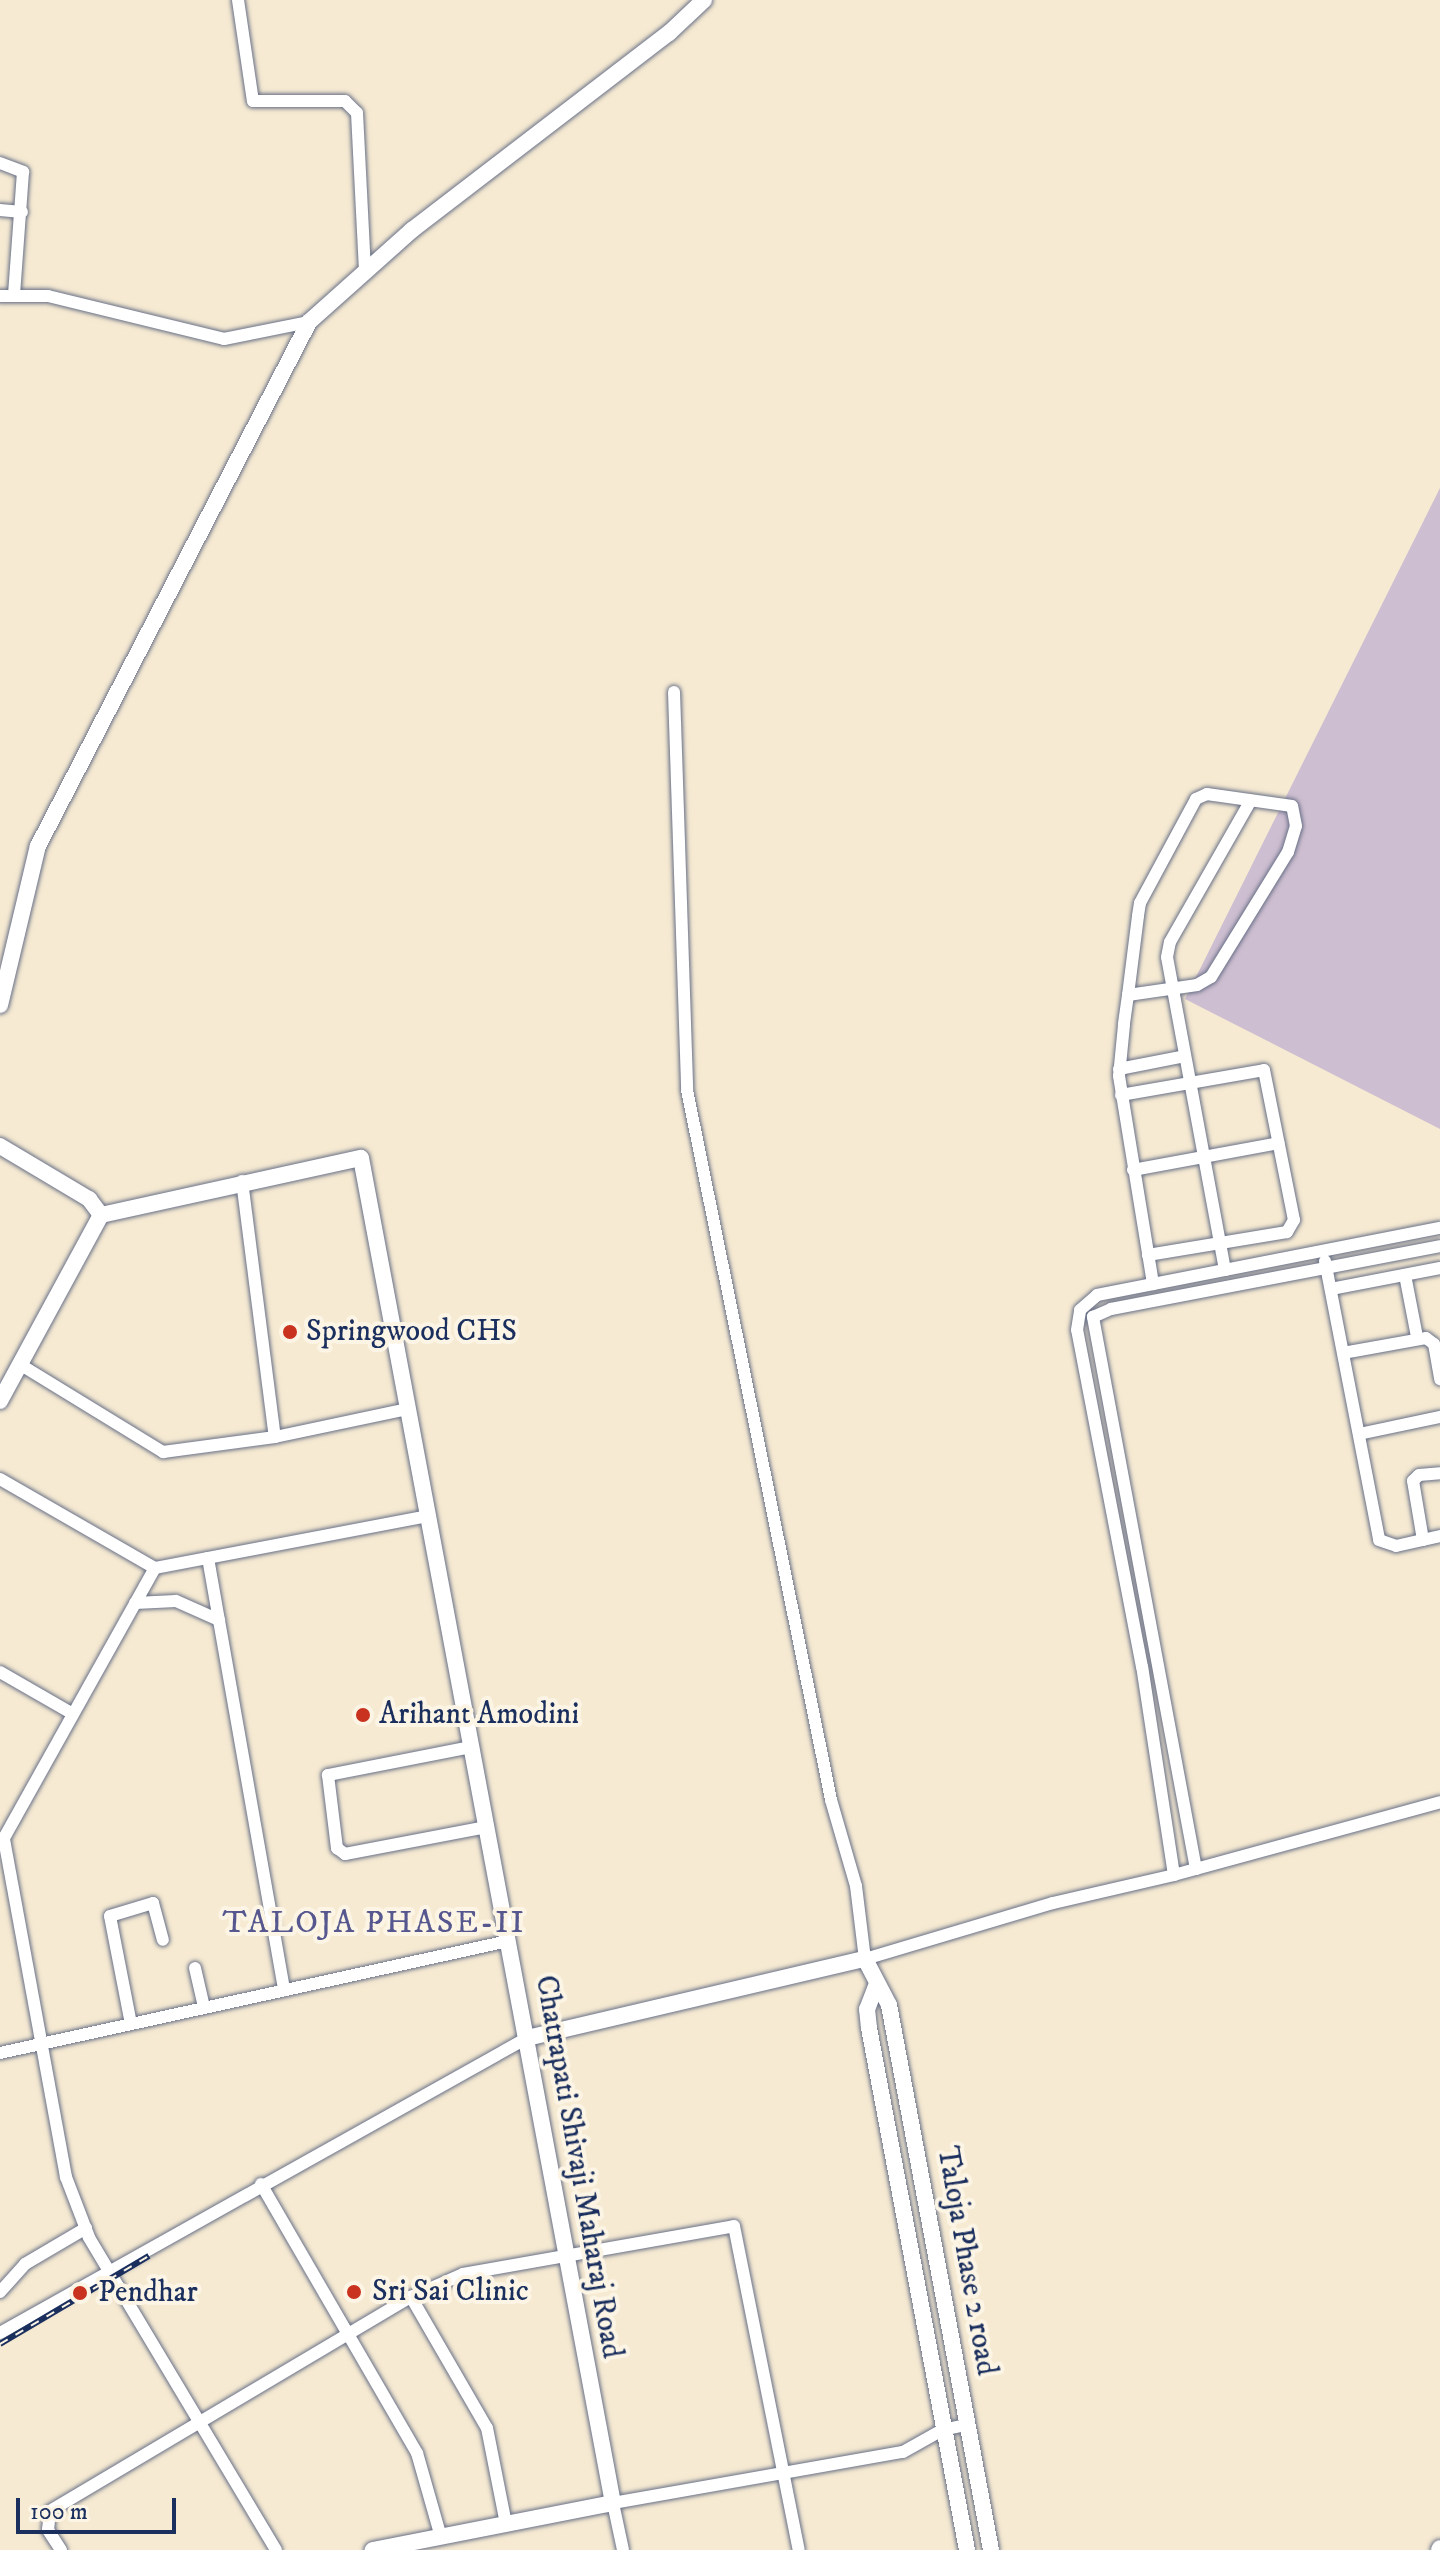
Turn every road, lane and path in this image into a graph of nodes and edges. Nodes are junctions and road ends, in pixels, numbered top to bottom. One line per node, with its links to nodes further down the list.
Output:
1 (238, 0): 8 (street)
2 (704, 0): 8 (street)
3 (0, 163): 5 (street)
4 (0, 210): 5 (street)
5 (22, 212): 7 (street)
6 (0, 250): 7 (street)
7 (14, 250): 10 (street)
8 (365, 270): 11 (street)
9 (0, 296): 10 (street)
10 (14, 296): 11 (street)
11 (309, 322): 16 (street)
12 (674, 692): 69 (street)
13 (1251, 800): 14 (street); 14 (street); 15 (street)
14 (1171, 989): 15 (street); 17 (street)
15 (1128, 995): 18 (street)
16 (0, 1005)
17 (1185, 1056): 18 (street); 19 (street)
18 (1119, 1069): 20 (street)
19 (1191, 1081): 20 (street); 21 (street); 23 (street)
20 (1121, 1095): 24 (street)
21 (1279, 1143): 23 (street); 28 (street)
22 (0, 1146): 26 (street)
23 (1205, 1156): 24 (street); 28 (street)
24 (1133, 1170): 31 (street)
25 (242, 1181): 26 (street, Chatrapati Shivaji Maharaj Road); 46 (street, Chatrapati Shivaji Maharaj Road); 49 (street)
26 (101, 1215): 43 (street)
27 (1440, 1228): 30 (street)
28 (1221, 1243): 31 (street); 34 (street)
29 (1440, 1246): 32 (street)
30 (1323, 1250): 32 (street); 34 (street)
31 (1148, 1255): 36 (street)
32 (1327, 1267): 37 (street); 39 (street)
33 (1440, 1268): 35 (street)
34 (1225, 1270): 36 (street)
35 (1405, 1275): 37 (street); 40 (street)
36 (1153, 1284): 38 (street)
37 (1331, 1289): 42 (street)
38 (1080, 1310): 39 (street); 66 (street)
39 (1093, 1317): 65 (street)
40 (1417, 1337): 41 (street); 42 (street)
41 (1437, 1344): 44 (street)
42 (1343, 1353): 48 (street)
43 (21, 1365): 45 (street); 49 (street)
44 (1440, 1379)
45 (0, 1401)
46 (408, 1409): 49 (street); 52 (street, Chatrapati Shivaji Maharaj Road)
47 (1440, 1417): 48 (street)
48 (1359, 1434): 54 (street)
49 (275, 1437)
50 (1440, 1473): 54 (street)
51 (0, 1479): 56 (street)
52 (428, 1516): 55 (street); 61 (street, Chatrapati Shivaji Maharaj Road)
53 (1440, 1536): 54 (street)
54 (1423, 1540)
55 (208, 1558): 56 (street); 58 (street)
56 (155, 1568): 57 (street)
57 (135, 1603): 58 (street); 60 (street)
58 (219, 1620): 72 (street)
59 (0, 1672): 60 (street)
60 (73, 1714): 64 (street)
61 (471, 1747): 63 (street, Chatrapati Shivaji Maharaj Road); 63 (street)
62 (1440, 1802): 65 (street)
63 (486, 1827): 68 (street, Chatrapati Shivaji Maharaj Road)
64 (2, 1837): 76 (street)
65 (1196, 1869): 66 (street)
66 (1174, 1875): 69 (street)
67 (163, 1940): 74 (street)
68 (508, 1941): 72 (street); 75 (street, Chatrapati Shivaji Maharaj Road)
69 (865, 1959): 71 (street, Taloja Phase 2 road); 75 (street)
70 (195, 1968): 73 (street)
71 (876, 1986): 87 (street, Taloja Phase 2 road); 88 (street, Taloja Phase 2 road)
72 (284, 1990): 73 (street)
73 (204, 2007): 74 (street)
74 (131, 2024): 76 (street)
75 (527, 2038): 78 (street); 80 (street, Chatrapati Shivaji Maharaj Road)
76 (38, 2045): 77 (street); 79 (street)
77 (0, 2053)
78 (261, 2184): 81 (street); 85 (street)
79 (86, 2228): 81 (street); 82 (street)
80 (565, 2256): 83 (street); 89 (street); 90 (street, Chatrapati Shivaji Maharaj Road)
81 (110, 2273): 84 (street); 86 (street)
82 (0, 2292)
83 (411, 2297): 85 (street); 91 (street)
84 (0, 2333)
85 (347, 2336): 86 (street); 92 (street)
86 (202, 2425): 93 (street); 94 (street)
87 (966, 2425): 88 (street); 99 (street, Taloja Phase 2 road)
88 (942, 2430): 89 (street); 98 (street, Taloja Phase 2 road)
89 (785, 2473): 90 (street); 97 (street)
90 (613, 2503): 91 (street); 96 (street, Chatrapati Shivaji Maharaj Road)
91 (506, 2524): 92 (street)
92 (441, 2537): 95 (street)
93 (61, 2550)
94 (276, 2550)
95 (373, 2550)
96 (623, 2550)
97 (799, 2550)
98 (967, 2550)
99 (991, 2550)

